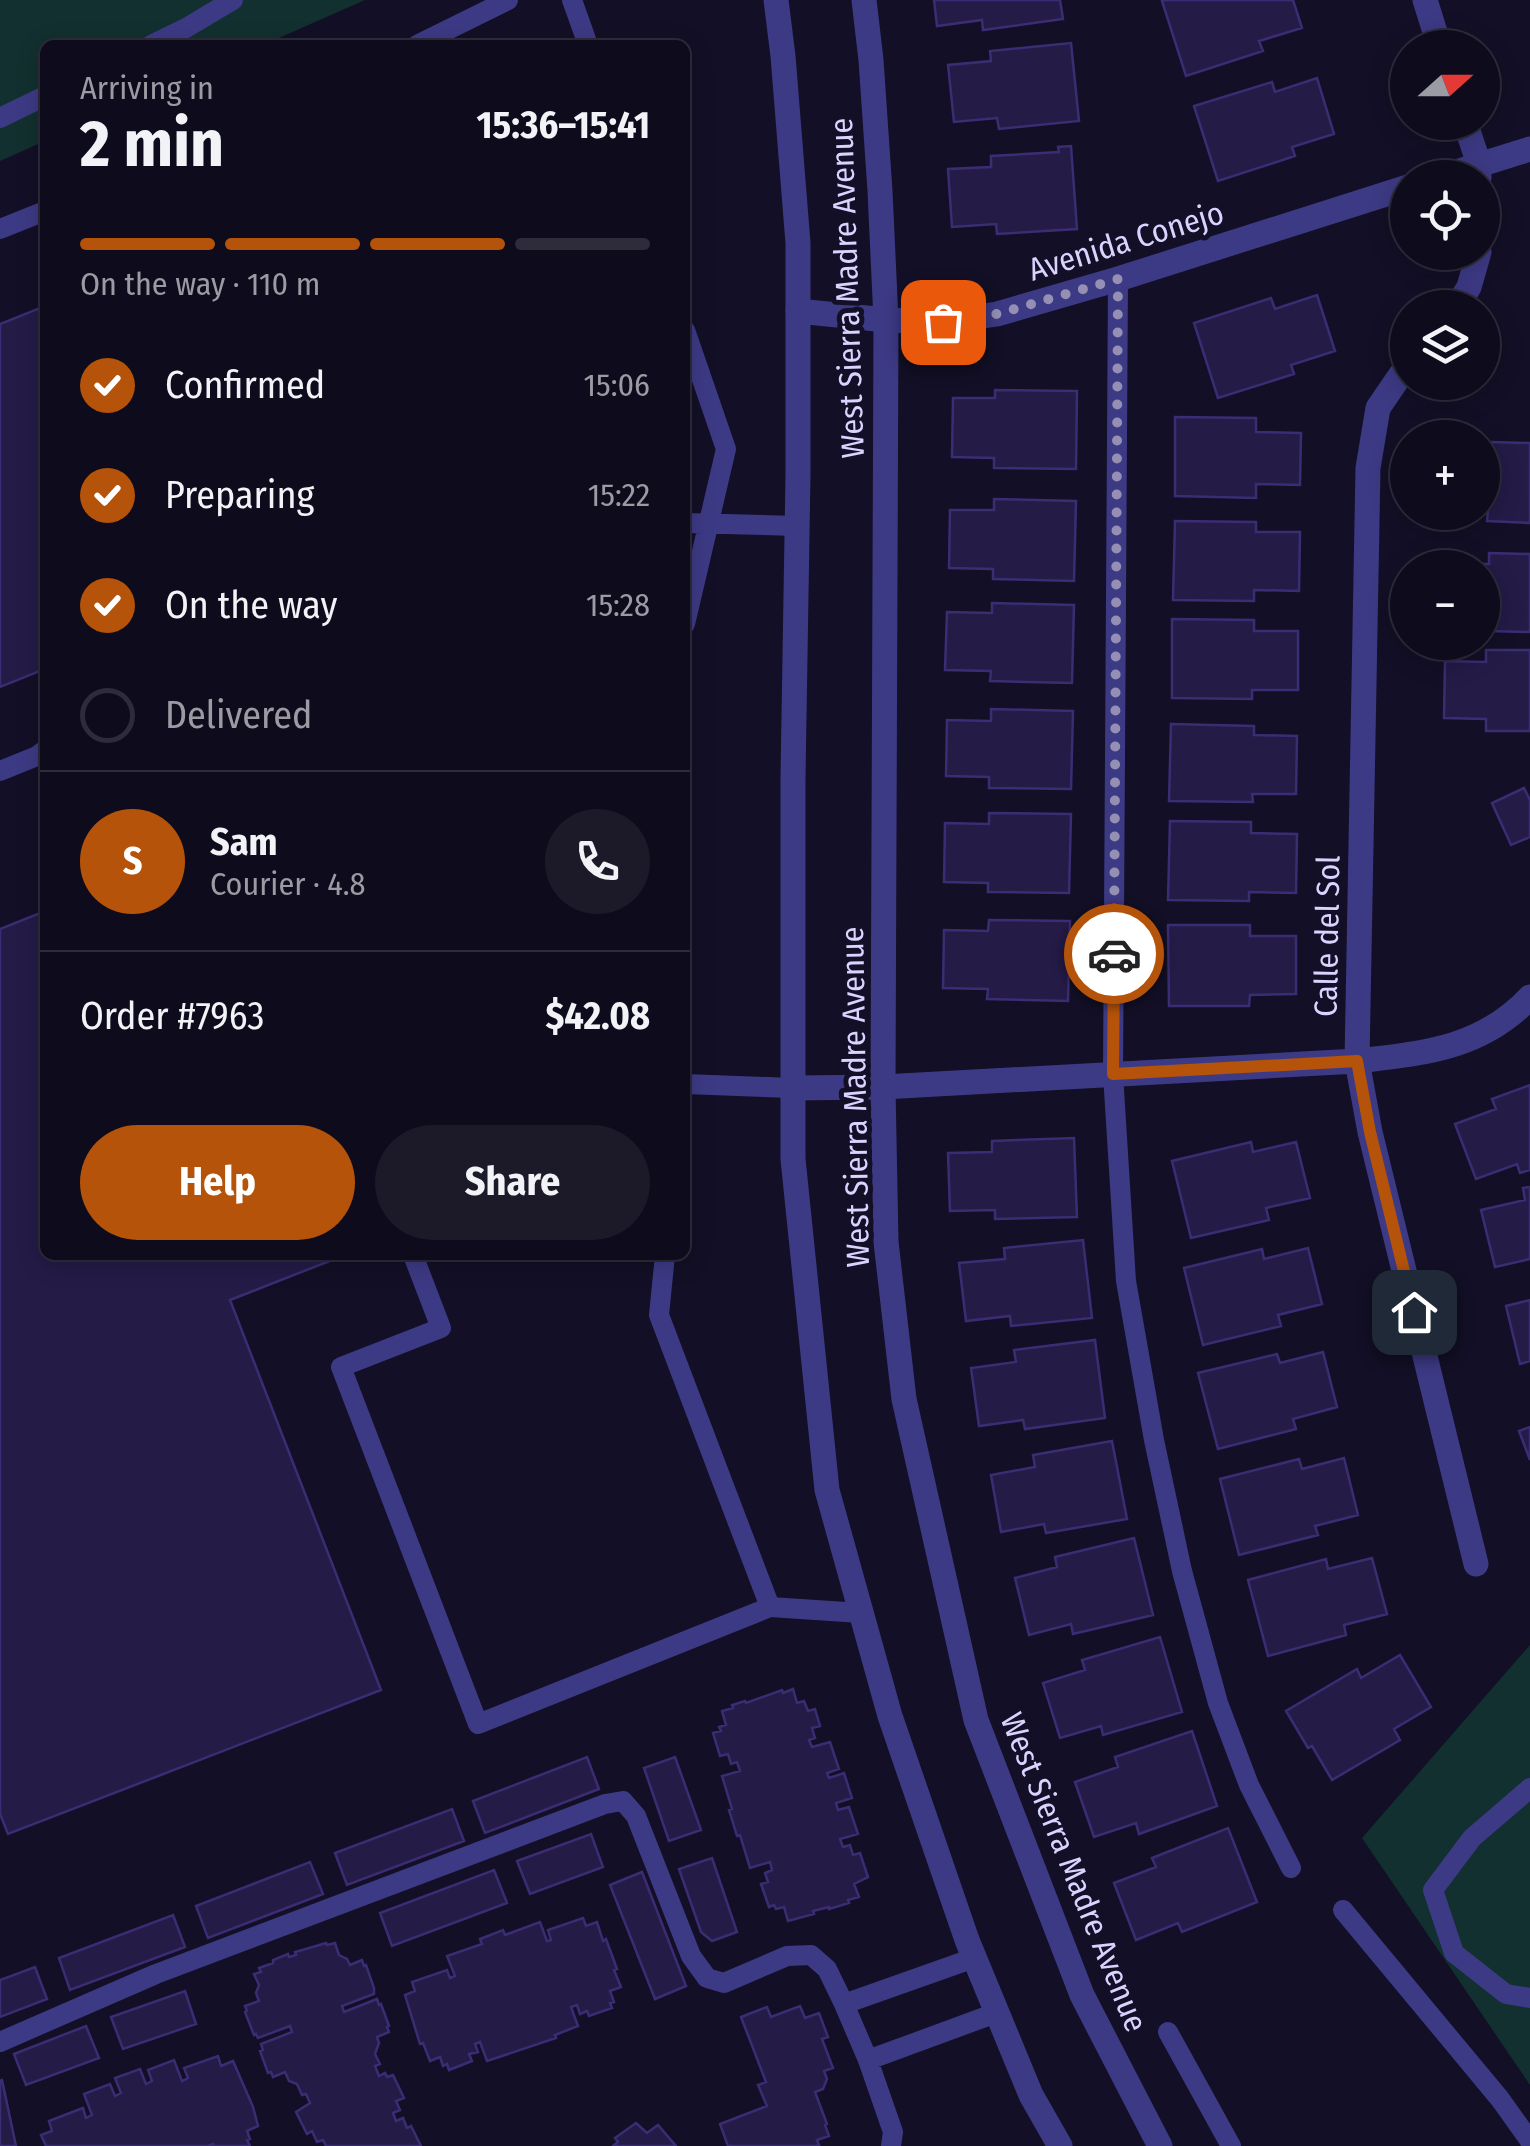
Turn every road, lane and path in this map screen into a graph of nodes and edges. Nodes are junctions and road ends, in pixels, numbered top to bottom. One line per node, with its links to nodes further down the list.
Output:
1 (233, 0): 8 (lane)
2 (508, 0): 9 (lane)
3 (572, 0): 10 (lane)
4 (776, 0): 19 (street, West Sierra Madre Avenue)
5 (864, 0): 20 (street, West Sierra Madre Avenue)
6 (1425, 0): 7 (street)
7 (1434, 30)
8 (162, 40)
9 (427, 40)
10 (586, 40)
11 (40, 98): 12 (lane)
12 (0, 118)
13 (1530, 148): 14 (street)
14 (1500, 162)
15 (1390, 193): 18 (street, Avenida Conejo)
16 (40, 213): 17 (lane)
17 (0, 229)
18 (1118, 279): 20 (street, Avenida Conejo); 31 (lane)
19 (798, 311): 20 (street, Avenida Conejo); 25 (street, West Sierra Madre Avenue)
20 (886, 320): 33 (street, West Sierra Madre Avenue)
21 (690, 344): 23 (lane)
22 (1390, 390): 30 (street, Calle del Sol)
23 (709, 522): 24 (lane); 25 (lane); 26 (lane)
24 (690, 523)
25 (797, 526): 34 (street, West Sierra Madre Avenue)
26 (690, 587)
27 (40, 754): 28 (lane)
28 (0, 771)
29 (1530, 997): 30 (street)
30 (1357, 1061): 31 (street); 37 (street, Calle del Sol)
31 (1113, 1074): 33 (street); 41 (lane)
32 (690, 1084): 34 (lane)
33 (883, 1087): 34 (street); 53 (street, West Sierra Madre Avenue)
34 (792, 1088): 39 (street, West Sierra Madre Avenue)
35 (415, 1260): 38 (lane)
36 (664, 1260): 38 (lane)
37 (1476, 1564)
38 (770, 1607): 39 (lane)
39 (861, 1613): 43 (street, West Sierra Madre Avenue)
40 (1530, 1788): 44 (lane)
41 (1291, 1868)
42 (1343, 1910): 50 (lane)
43 (974, 1958): 45 (lane); 46 (street, West Sierra Madre Avenue)
44 (1530, 1998)
45 (844, 2004): 48 (lane); 49 (lane)
46 (996, 2013): 49 (lane); 52 (street, West Sierra Madre Avenue)
47 (1168, 2032): 54 (lane)
48 (0, 2042)
49 (868, 2060): 51 (lane)
50 (1530, 2141)
51 (891, 2146)
52 (1060, 2146)
53 (1160, 2146)
54 (1231, 2146)

